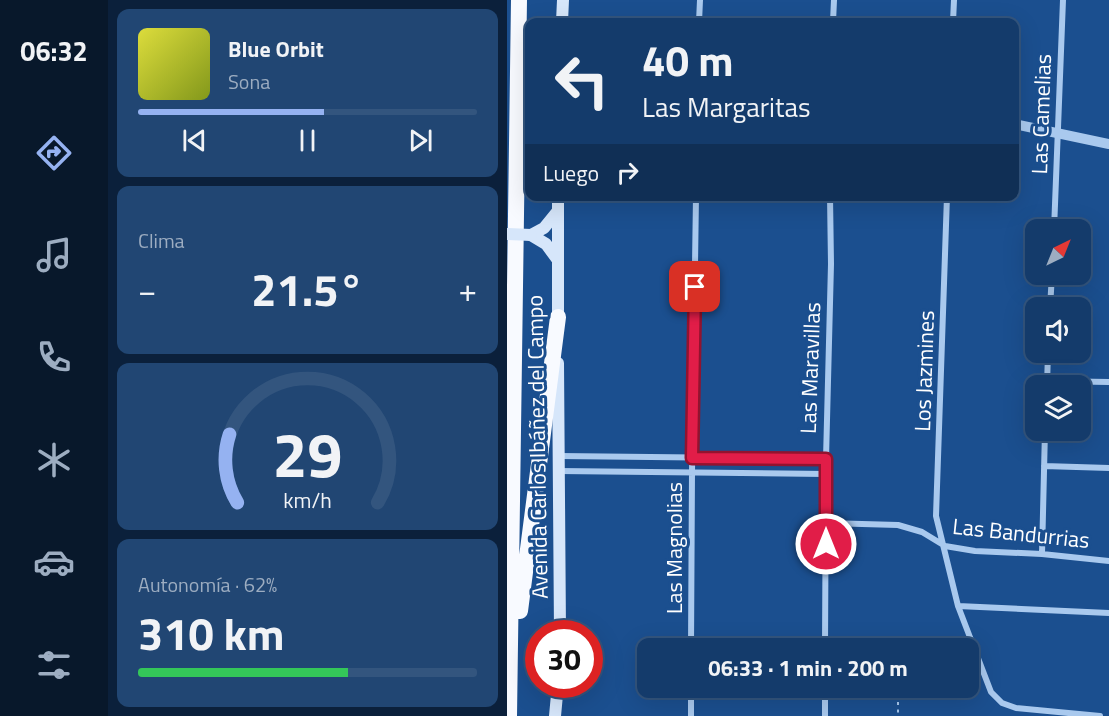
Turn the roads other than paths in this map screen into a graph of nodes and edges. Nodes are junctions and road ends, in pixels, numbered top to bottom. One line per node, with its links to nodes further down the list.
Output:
1 (519, 0): 44 (highway, Avenida Carlos Ibáñez del Campo)
2 (563, 0): 7 (main road)
3 (700, 0): 8 (street)
4 (834, 0): 9 (street)
5 (954, 0): 10 (street)
6 (1063, 0): 12 (street, Las Camelias)
7 (562, 18)
8 (699, 18)
9 (833, 18)
10 (953, 18)
11 (1019, 125): 12 (street)
12 (1057, 134): 13 (street); 19 (street, Las Camelias)
13 (1109, 144)
14 (558, 201): 18 (main road, Avenida Carlos Ibáñez del Campo)
15 (696, 201): 28 (street, Las Magnolias)
16 (830, 201): 29 (street, Las Maravillas)
17 (947, 201): 36 (street, Los Jazmines)
18 (557, 212): 21 (main road); 22 (main road, Avenida Carlos Ibáñez del Campo)
19 (1054, 219)
20 (507, 234): 21 (main road, bridge)
21 (531, 235): 22 (main road)
22 (558, 260): 23 (main road, Avenida Carlos Ibáñez del Campo)
23 (558, 317): 27 (main road, Avenida Carlos Ibáñez del Campo); 44 (highway)
24 (1091, 382): 25 (street)
25 (1109, 382)
26 (1045, 441): 30 (street)
27 (559, 456): 28 (street); 32 (main road, Avenida Carlos Ibáñez del Campo)
28 (692, 458): 29 (street); 33 (street, Las Magnolias)
29 (826, 459): 34 (street, Las Maravillas)
30 (1044, 466): 31 (street); 37 (street)
31 (1109, 468)
32 (559, 471): 33 (street); 41 (main road, Avenida Carlos Ibáñez del Campo)
33 (692, 472): 34 (street); 42 (street, Las Magnolias)
34 (826, 474): 35 (street, Las Maravillas)
35 (826, 524): 36 (street, Las Bandurrias); 43 (street, Las Maravillas)
36 (945, 546): 37 (street, Las Bandurrias); 39 (street, Los Jazmines)
37 (1042, 554): 38 (street, Las Bandurrias)
38 (1109, 561)
39 (958, 606): 40 (street); 52 (street, Los Jazmines)
40 (1109, 613)
41 (560, 620)
42 (691, 638)
43 (825, 638)
44 (510, 695): 48 (highway, Avenida Carlos Ibáñez del Campo)
45 (557, 698): 49 (main road)
46 (691, 698): 50 (street)
47 (825, 698): 51 (street)
48 (509, 716)
49 (555, 716)
50 (691, 716)
51 (825, 716)
52 (1100, 716)

